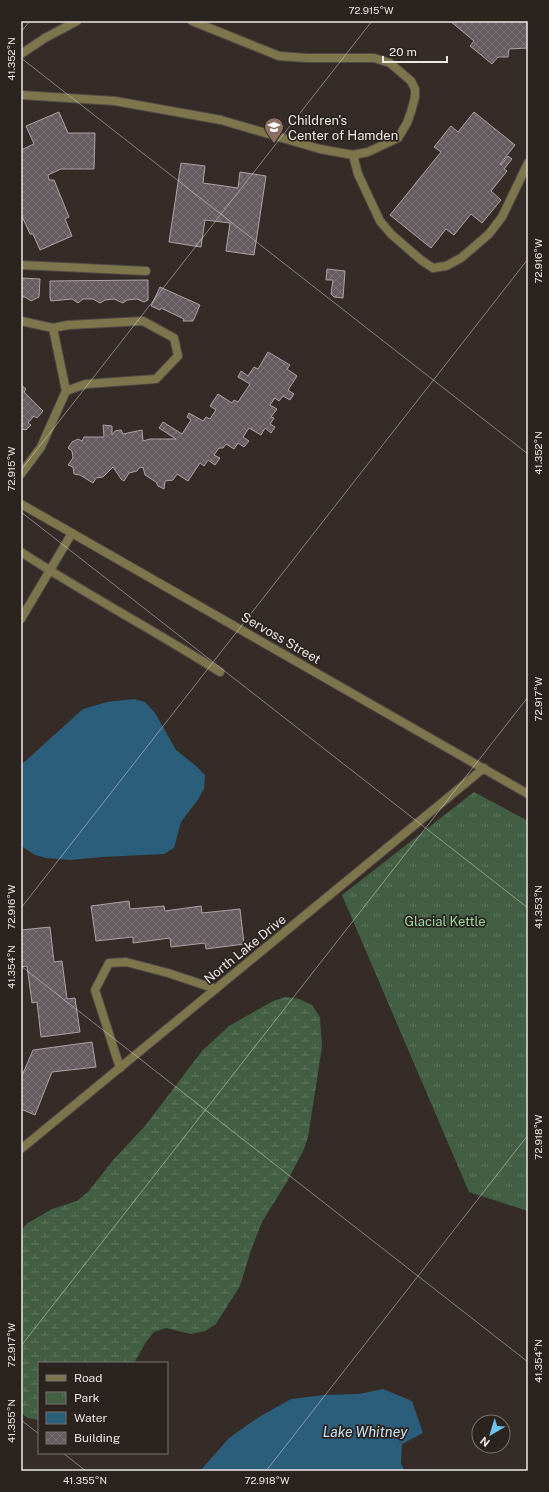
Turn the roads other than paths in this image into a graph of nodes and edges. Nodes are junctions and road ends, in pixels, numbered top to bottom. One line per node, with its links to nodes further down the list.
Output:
1 (78, 21): 3 (street)
2 (192, 21): 5 (street)
3 (21, 54)
4 (21, 95): 5 (street)
5 (353, 155): 6 (street)
6 (528, 163)
7 (21, 265): 8 (street)
8 (146, 271)
9 (21, 321): 10 (street)
10 (53, 328): 11 (street); 11 (street)
11 (66, 391): 12 (street)
12 (21, 474)
13 (21, 504): 14 (street, Servoss Street)
14 (72, 533): 16 (street); 19 (street, Servoss Street)
15 (21, 552): 16 (street)
16 (50, 571): 17 (street); 18 (street)
17 (21, 618)
18 (220, 672)
19 (484, 768): 20 (street, Servoss Street); 21 (street, North Lake Drive)
20 (528, 794)
21 (216, 989): 22 (street, North Lake Drive); 22 (street)
22 (120, 1068): 23 (street, North Lake Drive)
23 (21, 1149)

